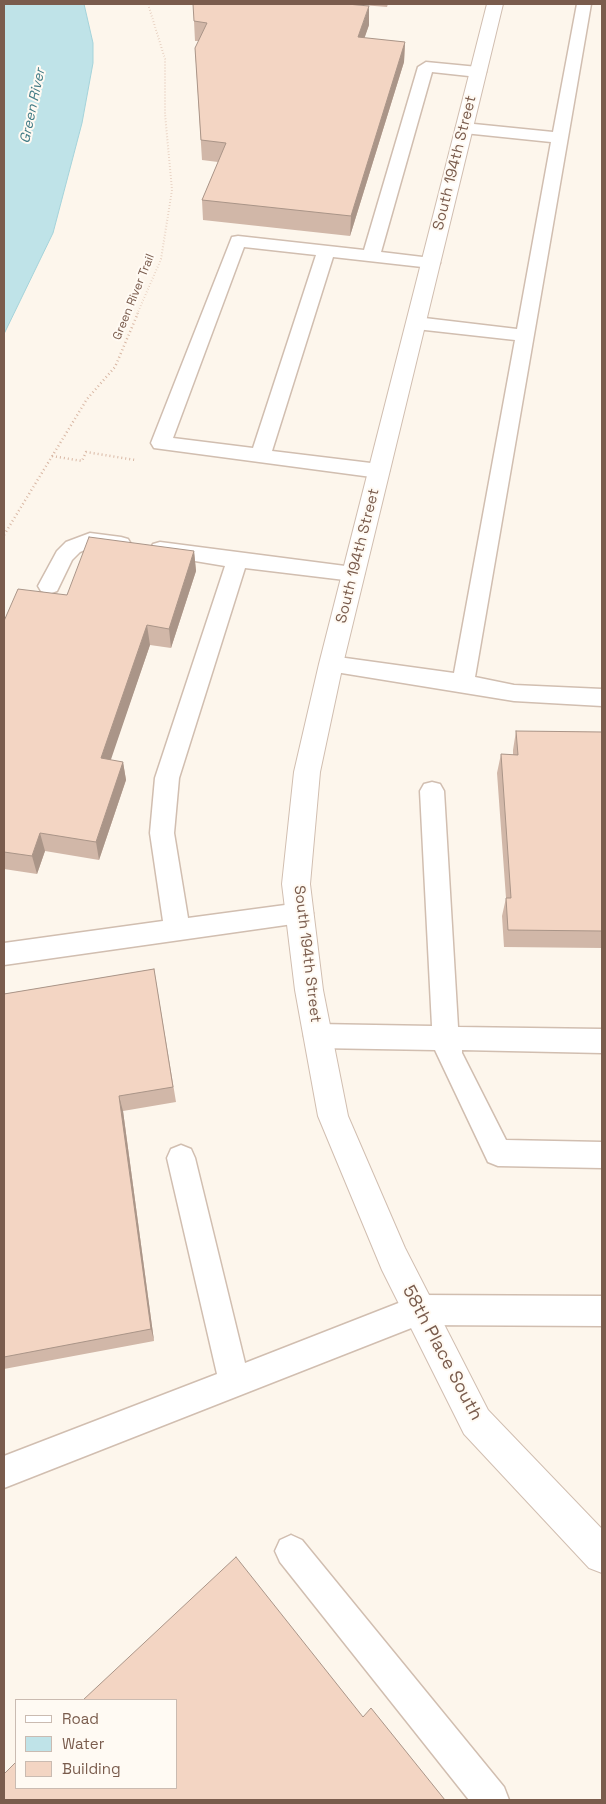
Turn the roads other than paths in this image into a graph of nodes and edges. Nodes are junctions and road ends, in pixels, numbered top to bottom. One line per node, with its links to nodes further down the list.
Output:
1 (495, 4): 3 (street, South 194th Street)
2 (584, 4): 5 (lane)
3 (478, 72): 4 (street, South 194th Street); 7 (lane)
4 (464, 128): 5 (lane); 8 (street, South 194th Street)
5 (560, 138): 10 (lane)
6 (326, 251): 7 (lane); 11 (lane); 11 (lane)
7 (371, 256): 8 (lane)
8 (431, 263): 9 (street, South 194th Street)
9 (416, 323): 10 (lane); 12 (street, South 194th Street)
10 (525, 336): 17 (lane)
11 (260, 456): 12 (lane)
12 (379, 471): 14 (street, South 194th Street)
13 (237, 560): 14 (lane); 15 (lane); 21 (lane)
14 (353, 574): 16 (street, South 194th Street)
15 (49, 586)
16 (331, 664): 17 (lane); 20 (street, South 194th Street)
17 (463, 683): 18 (lane)
18 (602, 698)
19 (432, 791): 24 (lane)
20 (300, 913): 21 (lane); 23 (street, South 194th Street)
21 (177, 930): 22 (lane)
22 (4, 954)
23 (318, 1036): 24 (lane); 26 (street, South 194th Street)
24 (446, 1038): 25 (lane); 27 (lane)
25 (602, 1041)
26 (333, 1116): 29 (street, 58th Place South)
27 (602, 1155)
28 (181, 1158): 31 (lane)
29 (419, 1310): 30 (lane); 31 (lane); 34 (street, 58th Place South)
30 (602, 1311)
31 (234, 1382): 32 (lane)
32 (4, 1472)
33 (291, 1551): 35 (lane)
34 (602, 1555)
35 (490, 1800)

